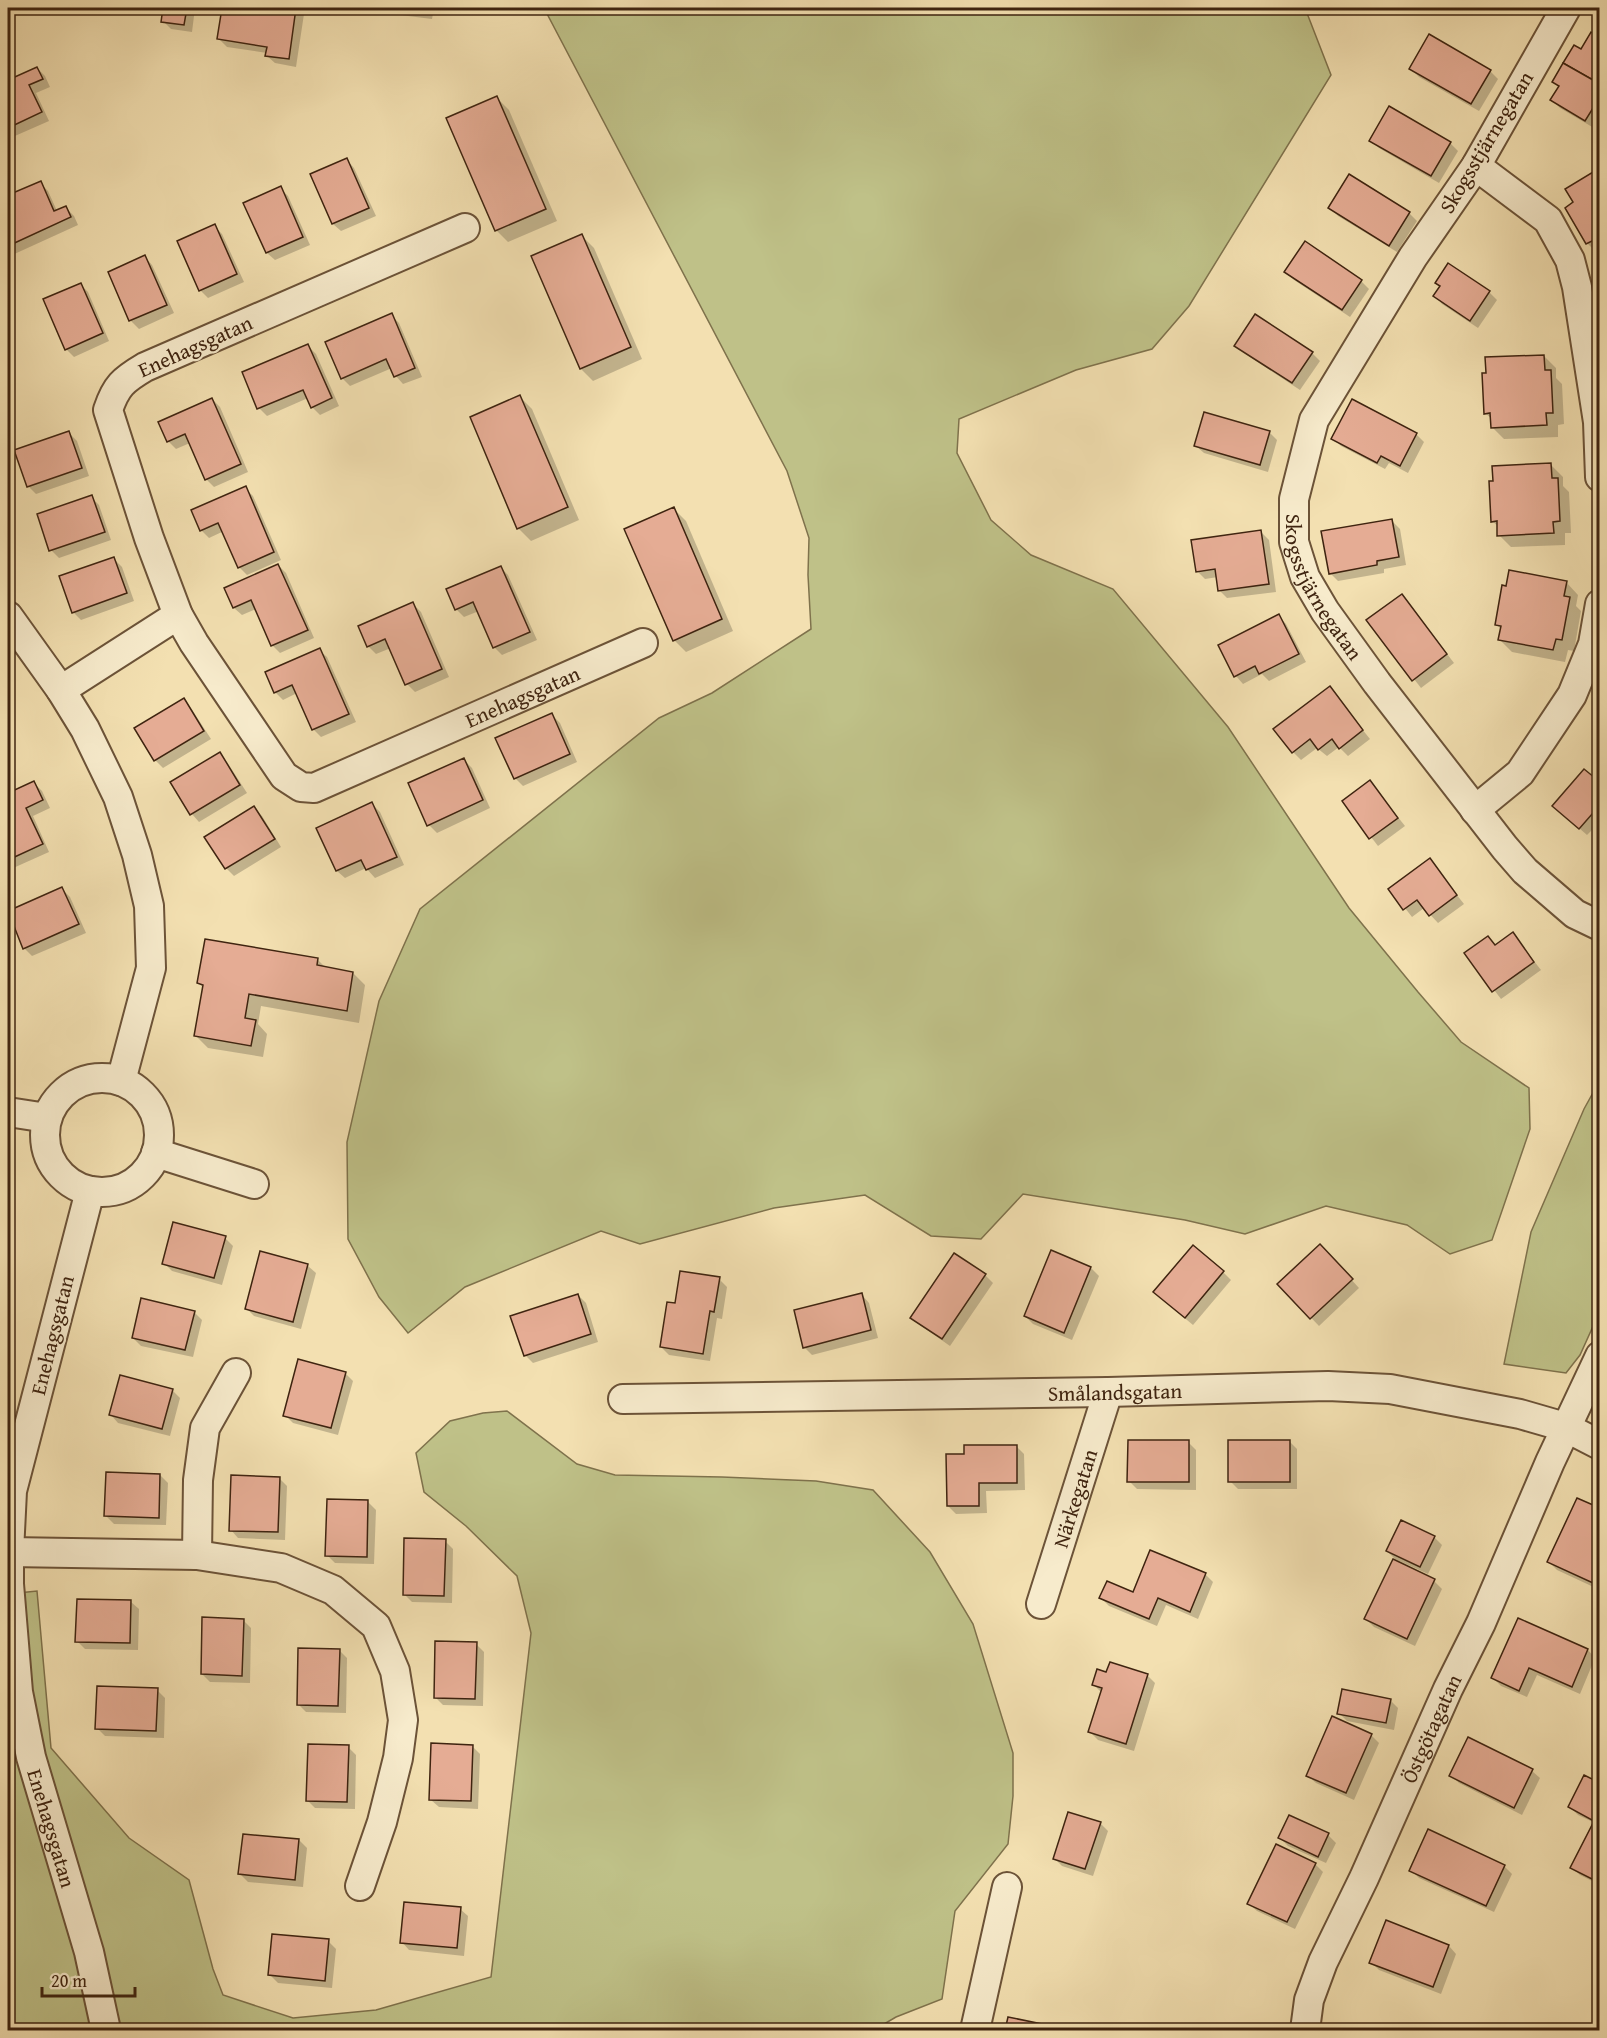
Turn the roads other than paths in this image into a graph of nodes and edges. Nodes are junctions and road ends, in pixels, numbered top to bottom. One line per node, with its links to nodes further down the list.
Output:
1 (1566, 8): 2 (street, Skogsstjärnegatan)
2 (1476, 166): 4 (street); 10 (street, Skogsstjärnegatan)
3 (465, 228): 6 (street, Enehagsgatan)
4 (1599, 477)
5 (1599, 604): 10 (street)
6 (178, 615): 8 (street, Enehagsgatan); 9 (street)
7 (8, 616): 9 (street)
8 (643, 643)
9 (61, 690): 12 (street)
10 (1475, 810): 11 (street, Skogsstjärnegatan)
11 (1599, 926)
12 (121, 1081): 14 (street); 15 (street)
13 (8, 1112): 14 (street)
14 (47, 1118): 17 (street)
15 (156, 1153): 16 (street); 17 (street)
16 (254, 1184)
17 (90, 1191): 24 (street, Enehagsgatan)
18 (1599, 1356): 22 (street, Östgötagatan)
19 (236, 1373): 25 (street)
20 (1108, 1392): 21 (street, Smålandsgatan); 22 (street, Smålandsgatan); 26 (street, Närkegatan)
21 (622, 1399)
22 (1565, 1427): 23 (street, Smålandsgatan); 31 (street, Östgötagatan)
23 (1599, 1445)
24 (9, 1552): 25 (street); 29 (street, Enehagsgatan)
25 (196, 1555): 27 (street)
26 (1041, 1604)
27 (360, 1886)
28 (1007, 1887): 30 (street)
29 (106, 2031)
30 (975, 2031)
31 (1305, 2031)

